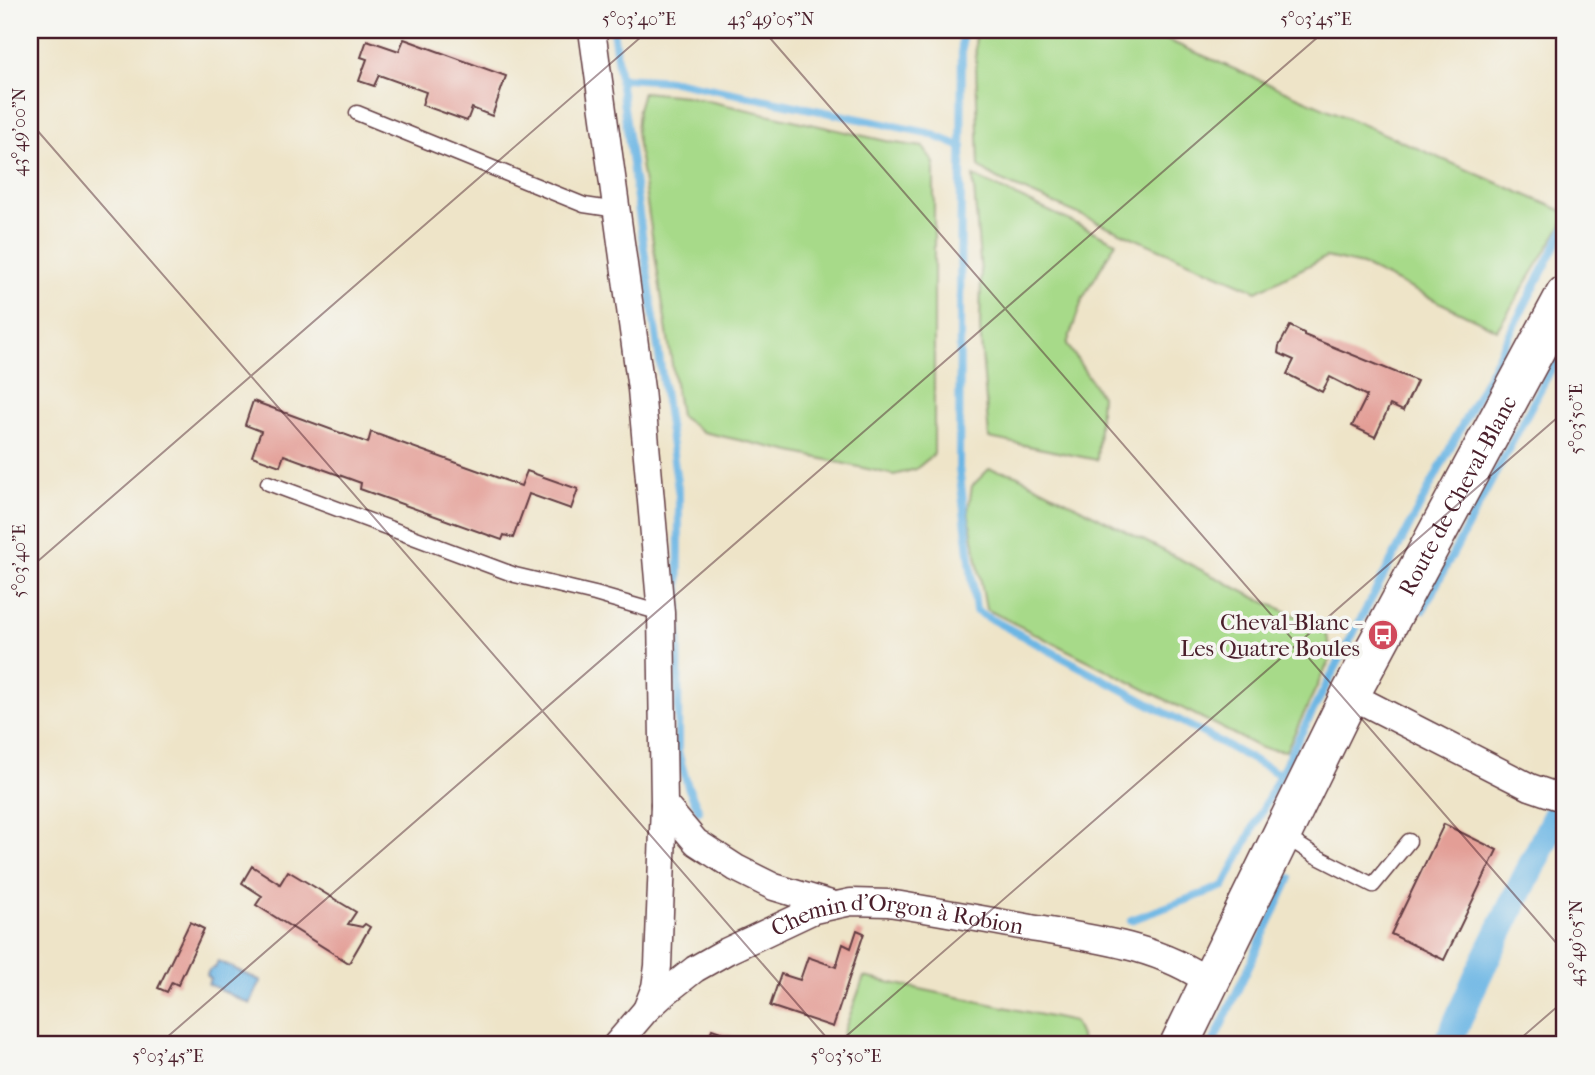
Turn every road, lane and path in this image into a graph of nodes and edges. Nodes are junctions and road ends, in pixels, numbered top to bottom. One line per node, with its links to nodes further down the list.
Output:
1 (592, 30): 3 (street)
2 (357, 113): 3 (lane)
3 (617, 210): 6 (street)
4 (1565, 295): 7 (main road, Route de Cheval-Blanc)
5 (268, 483): 6 (lane)
6 (661, 613): 9 (street)
7 (1350, 695): 8 (street); 10 (main road, Route de Cheval-Blanc)
8 (1565, 795)
9 (663, 804): 12 (street); 14 (street)
10 (1282, 835): 11 (lane); 13 (main road, Route de Cheval-Blanc)
11 (1409, 841)
12 (834, 905): 13 (street, Chemin d'Orgon à Robion); 14 (street, Chemin d'Orgon à Robion)
13 (1209, 982): 16 (main road, Route de Cheval-Blanc)
14 (646, 1010): 15 (street, Chemin d'Orgon à Robion)
15 (616, 1045)
16 (1179, 1045)

